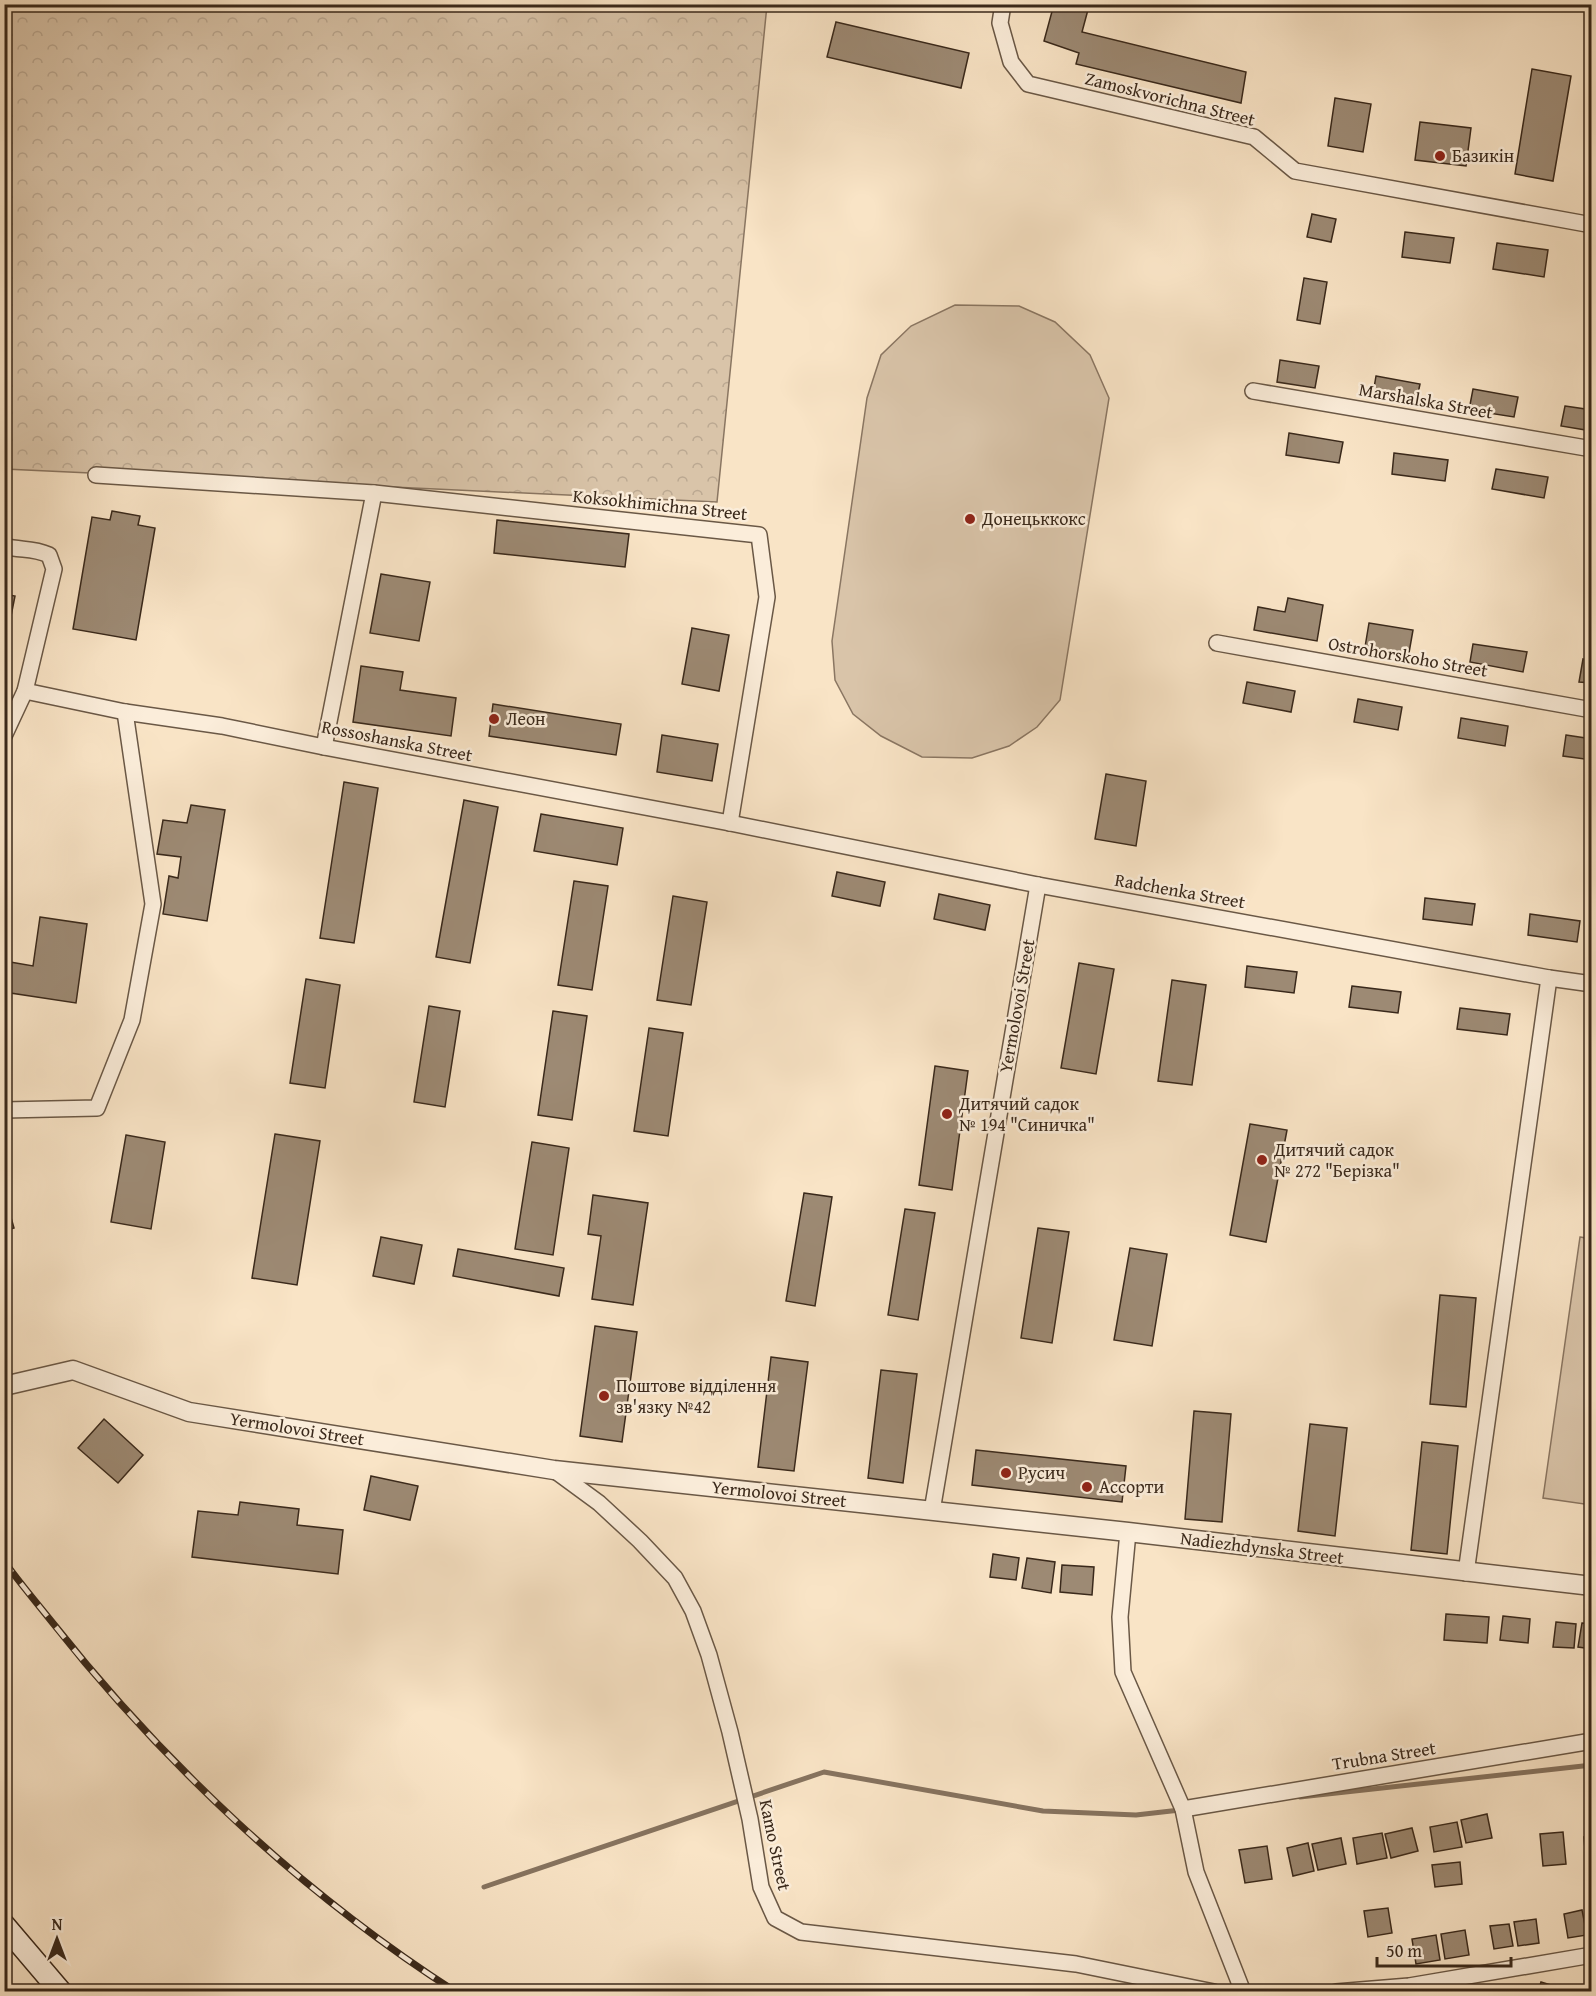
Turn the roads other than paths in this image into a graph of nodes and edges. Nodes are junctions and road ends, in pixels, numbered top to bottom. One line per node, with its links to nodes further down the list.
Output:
1 (1003, 4): 2 (street, Zamoskvorichna Street)
2 (1592, 225)
3 (1253, 392): 4 (street, Marshalska Street)
4 (1592, 449)
5 (96, 475): 6 (street, Koksokhimichna Street)
6 (374, 494): 13 (street); 14 (street, Koksokhimichna Street)
7 (4, 546): 9 (street)
8 (1217, 643): 10 (street, Ostrohorskoho Street)
9 (25, 690): 11 (street, Rossoshanska Street); 12 (street)
10 (1592, 710)
11 (125, 712): 13 (street, Rossoshanska Street); 19 (street)
12 (4, 736)
13 (324, 747): 14 (street, Rossoshanska Street)
14 (730, 823): 15 (street, Rossoshanska Street)
15 (762, 830): 16 (street, Radchenka Street)
16 (1038, 885): 17 (street, Radchenka Street); 22 (street, Yermolovoi Street)
17 (1549, 978): 18 (street, Radchenka Street); 24 (street)
18 (1592, 984)
19 (4, 1110)
20 (4, 1386): 21 (street, Yermolovoi Street)
21 (554, 1470): 22 (street, Yermolovoi Street); 31 (street, Kamo Street)
22 (932, 1511): 23 (street, Nadiezhdynska Street)
23 (1128, 1532): 24 (street, Nadiezhdynska Street); 27 (street)
24 (1466, 1573): 25 (street, Nadiezhdynska Street)
25 (1592, 1586)
26 (1592, 1741): 27 (street, Trubna Street)
27 (1183, 1809): 32 (street)
28 (4, 1925): 30 (main road)
29 (1592, 1955): 33 (street)
30 (61, 1992)
31 (1214, 1992)
32 (1243, 1992)
33 (1336, 1992)

